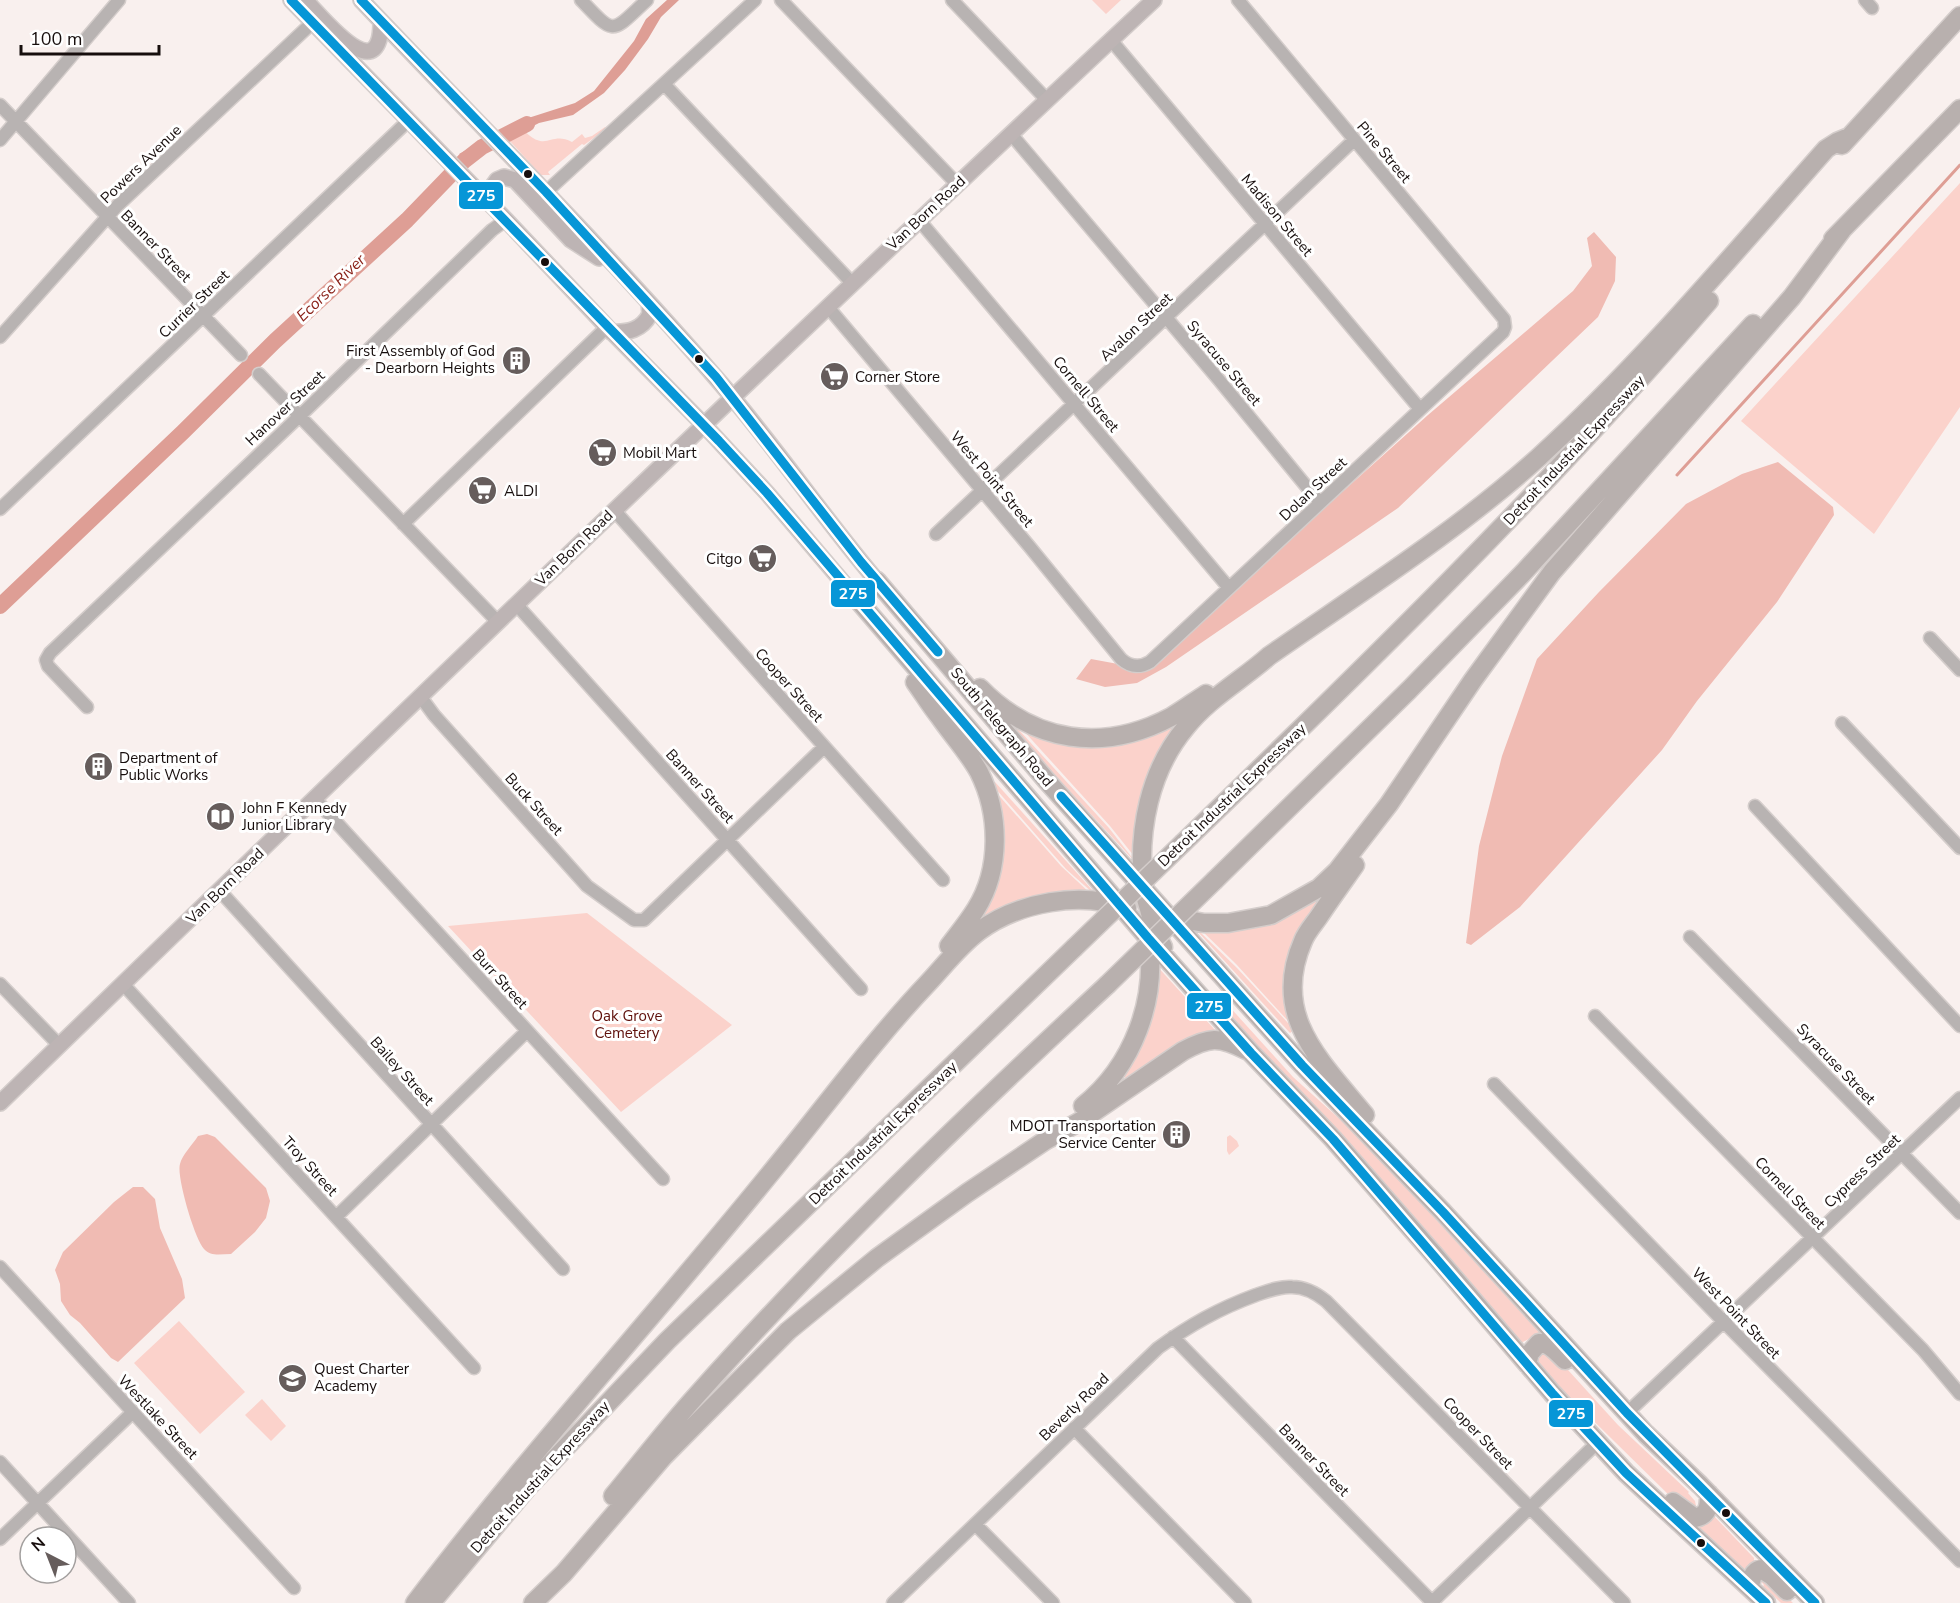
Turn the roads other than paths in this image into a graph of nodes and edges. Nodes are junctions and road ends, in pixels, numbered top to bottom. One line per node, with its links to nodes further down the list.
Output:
1 (119, 0): 21 (street)
2 (291, 0): 14 (main road, South Telegraph Road)
3 (305, 0): 13 (main road)
4 (361, 0): 13 (main road, South Telegraph Road)
5 (581, 0): 6 (street)
6 (647, 0)
7 (755, 0): 16 (street)
8 (781, 0): 26 (street)
9 (952, 0): 17 (street)
10 (1154, 0): 15 (main road, Van Born Road)
11 (1238, 0): 25 (street, Pine Street)
12 (1960, 16): 23 (highway, Detroit Industrial Expressway)
13 (381, 21): 27 (main road, South Telegraph Road)
14 (312, 22): 20 (main road, South Telegraph Road); 29 (street, Powers Avenue)
15 (1111, 40): 17 (main road, Van Born Road); 32 (street, Madison Street)
16 (665, 85): 27 (street); 35 (street)
17 (1047, 100): 22 (main road, Van Born Road)
18 (0, 105): 21 (street, Banner Street)
19 (1960, 109): 33 (highway)
20 (408, 121): 28 (main road, South Telegraph Road); 38 (street, Currier Street)
21 (16, 122): 24 (street); 29 (street, Banner Street)
22 (1011, 135): 26 (main road, Van Born Road); 39 (street, Syracuse Street)
23 (1849, 137): 62 (highway); 127 (highway, Detroit Industrial Expressway, bridge)
24 (0, 140)
25 (1354, 140): 32 (street, Avalon Street); 40 (street, Pine Street)
26 (957, 184): 31 (main road, Van Born Road)
27 (546, 192): 34 (main road, South Telegraph Road)
28 (491, 204): 30 (main road, South Telegraph Road); 34 (main road)
29 (106, 217): 38 (street, Banner Street); 42 (street, Powers Avenue)
30 (506, 220): 41 (main road, South Telegraph Road); 48 (street, Hanover Street)
31 (919, 220): 35 (main road, Van Born Road); 46 (street, Cornell Street)
32 (1266, 225): 39 (street, Avalon Street); 47 (street, Madison Street)
33 (1842, 230): 70 (highway); 128 (highway, bridge)
34 (622, 274): 36 (main road, South Telegraph Road)
35 (852, 283): 37 (main road, Van Born Road)
36 (649, 303): 41 (main road); 45 (main road, South Telegraph Road)
37 (828, 307): 45 (main road, Van Born Road); 50 (street, West Point Street)
38 (202, 315): 43 (street, Banner Street); 52 (street, Currier Street)
39 (1167, 318): 46 (street, Avalon Street); 51 (street, Syracuse Street)
40 (1505, 325): 47 (street, Dolan Street)
41 (609, 330): 49 (main road, South Telegraph Road); 54 (street)
42 (0, 337)
43 (241, 355)
44 (259, 374): 48 (street)
45 (733, 398): 49 (main road, Van Born Road); 56 (main road, South Telegraph Road)
46 (1075, 405): 50 (street, Avalon Street); 57 (street, Cornell Street)
47 (1420, 409): 51 (street, Dolan Street)
48 (300, 415): 54 (street); 66 (street, Hanover Street)
49 (704, 425): 53 (main road, Van Born Road); 59 (main road, South Telegraph Road)
50 (982, 490): 55 (street, Avalon Street); 63 (street, West Point Street)
51 (1320, 503): 57 (street, Dolan Street)
52 (0, 509)
53 (614, 510): 58 (main road, Van Born Road); 68 (street, Cooper Street)
54 (403, 524): 60 (street)
55 (936, 534)
56 (883, 587): 62 (highway); 76 (highway, South Telegraph Road)
57 (1229, 588): 63 (street, Dolan Street)
58 (516, 604): 60 (main road, Van Born Road); 72 (street, Banner Street)
59 (862, 605): 76 (highway, South Telegraph Road); 85 (highway)
60 (497, 621): 65 (main road, Van Born Road)
61 (1930, 638): 64 (street)
62 (1269, 656): 76 (highway)
63 (1135, 666)
64 (1960, 670)
65 (420, 696): 69 (main road, Van Born Road); 72 (street, Buck Street)
66 (87, 707)
67 (1842, 723): 73 (street)
68 (824, 747): 72 (street); 74 (street, Cooper Street)
69 (315, 799): 75 (main road, Van Born Road); 88 (street, Burr Street)
70 (1389, 804): 77 (highway); 98 (highway)
71 (1755, 806): 87 (street)
72 (728, 840): 84 (street, Banner Street)
73 (1960, 848)
74 (943, 879)
75 (220, 891): 83 (main road, Van Born Road); 94 (street, Bailey Street)
76 (1142, 907): 77 (highway); 79 (highway); 80 (highway); 81 (highway); 85 (highway)
77 (1171, 918): 80 (highway)
78 (1690, 937): 96 (street, Syracuse Street)
79 (1148, 938): 81 (highway); 95 (highway)
80 (1196, 947): 98 (highway)
81 (1175, 967): 90 (highway)
82 (0, 984): 89 (street)
83 (123, 984): 89 (main road, Van Born Road); 100 (street, Troy Street)
84 (861, 989)
85 (907, 1005): 126 (highway)
86 (1595, 1016): 101 (street, Cornell Street)
87 (1960, 1026)
88 (527, 1031): 94 (street); 97 (street, Burr Street)
89 (59, 1045): 93 (main road, Van Born Road)
90 (1251, 1053): 95 (highway); 107 (highway)
91 (1494, 1084): 105 (street, West Point Street)
92 (1960, 1098): 96 (street, Cypress Street)
93 (0, 1103)
94 (430, 1125): 100 (street); 103 (street, Bailey Street)
95 (1046, 1140): 129 (highway)
96 (1902, 1153): 99 (street, Syracuse Street); 101 (street, Cypress Street)
97 (663, 1179)
98 (1443, 1212): 112 (highway)
99 (1960, 1213)
100 (336, 1217): 108 (street, Troy Street)
101 (1813, 1238): 105 (street, Cypress Street); 109 (street, Cornell Street)
102 (0, 1267): 111 (street, Westlake Street)
103 (563, 1269)
104 (1307, 1290): 106 (street, Beverly Road); 119 (street, Cooper Street)
105 (1724, 1323): 112 (street, Cypress Street); 122 (street, West Point Street)
106 (1173, 1337): 113 (street, Beverly Road); 133 (street, Banner Street)
107 (1527, 1364): 110 (highway); 115 (highway)
108 (474, 1368)
109 (1960, 1394)
110 (1564, 1406): 114 (highway); 117 (highway)
111 (133, 1412): 118 (street); 123 (street, Westlake Street)
112 (1627, 1413): 115 (highway)
113 (1074, 1428): 120 (street, Beverly Road); 132 (street)
114 (1597, 1443): 119 (street); 124 (highway)
115 (1669, 1455): 117 (highway)
116 (0, 1462): 118 (street)
117 (1709, 1494): 137 (highway)
118 (37, 1503): 121 (street); 125 (street)
119 (1530, 1508): 133 (street); 134 (street, Cooper Street)
120 (975, 1524): 130 (street, Beverly Road); 131 (street)
121 (0, 1539)
122 (1960, 1561)
123 (294, 1588)
124 (1750, 1588): 135 (highway); 136 (highway)
125 (129, 1603)
126 (415, 1603)
127 (431, 1603)
128 (528, 1603)
129 (533, 1603)
130 (893, 1603)
131 (1053, 1603)
132 (1245, 1603)
133 (1432, 1603)
134 (1624, 1603)
135 (1766, 1603)
136 (1798, 1603)
137 (1815, 1603)

